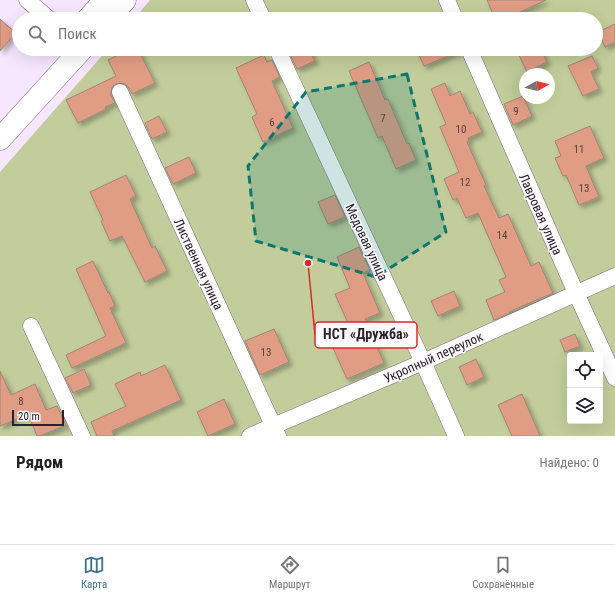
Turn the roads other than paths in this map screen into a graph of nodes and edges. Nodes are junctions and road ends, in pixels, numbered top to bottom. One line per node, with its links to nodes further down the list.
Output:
1 (27, 0): 6 (street)
2 (105, 0): 7 (main road)
3 (125, 0): 8 (main road)
4 (254, 0): 9 (street)
5 (447, 0): 10 (street)
6 (41, 12)
7 (94, 12)
8 (114, 12)
9 (260, 12)
10 (453, 12)
11 (56, 56): 16 (main road)
12 (76, 56): 17 (main road)
13 (280, 56): 21 (street, Медовая улица)
14 (472, 56): 19 (street, Лавровая улица)
15 (120, 92): 23 (street, Лиственная улица)
16 (0, 117)
17 (0, 139)
18 (615, 276): 19 (street, Укропный переулок)
19 (576, 293): 21 (street, Укропный переулок); 22 (street, Лавровая улица)
20 (30, 326): 24 (street)
21 (423, 362): 23 (street, Укропный переулок); 26 (street, Медовая улица)
22 (615, 378)
23 (276, 431): 25 (street, Укропный переулок)
24 (82, 436)
25 (250, 436)
26 (456, 436)

